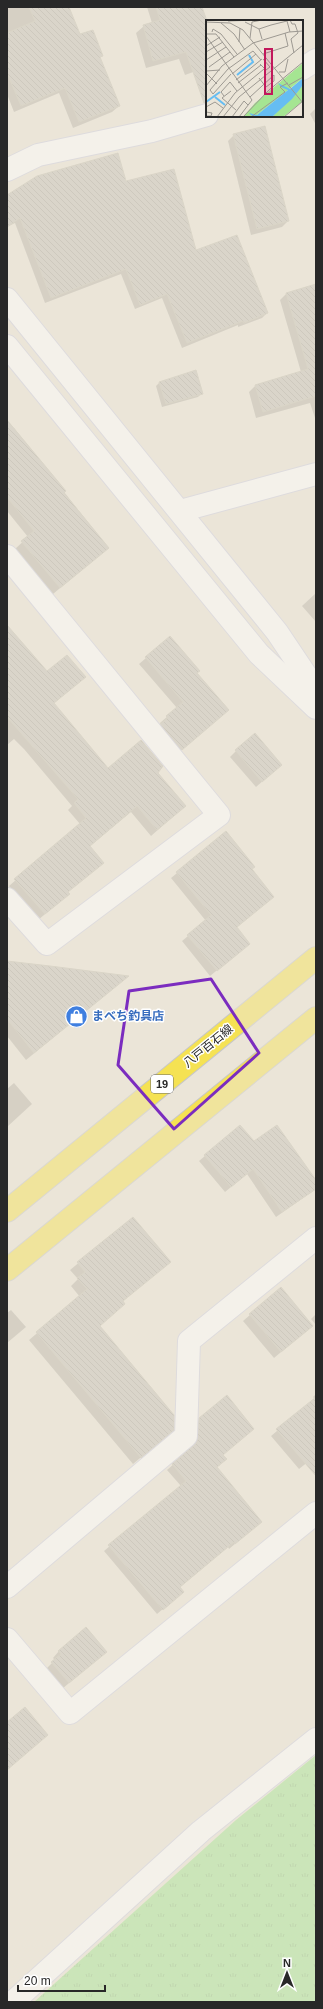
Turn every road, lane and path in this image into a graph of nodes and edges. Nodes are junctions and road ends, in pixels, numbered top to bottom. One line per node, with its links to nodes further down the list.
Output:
1 (316, 60): 2 (street)
2 (303, 69)
3 (206, 115): 4 (street)
4 (7, 170)
5 (7, 299): 6 (street)
6 (34, 332): 7 (street); 9 (street)
7 (8, 350): 12 (street)
8 (316, 474): 9 (street)
9 (180, 512): 11 (street)
10 (7, 556): 13 (street)
11 (316, 690)
12 (316, 708)
13 (7, 900)
14 (316, 958): 16 (main road, 八戸百石線 / 19)
15 (316, 1018): 18 (main road)
16 (7, 1211)
17 (316, 1238): 20 (street)
18 (7, 1270)
19 (316, 1513): 21 (street)
20 (7, 1588)
21 (7, 1639)
22 (316, 1739): 23 (street)
23 (13, 2002)

